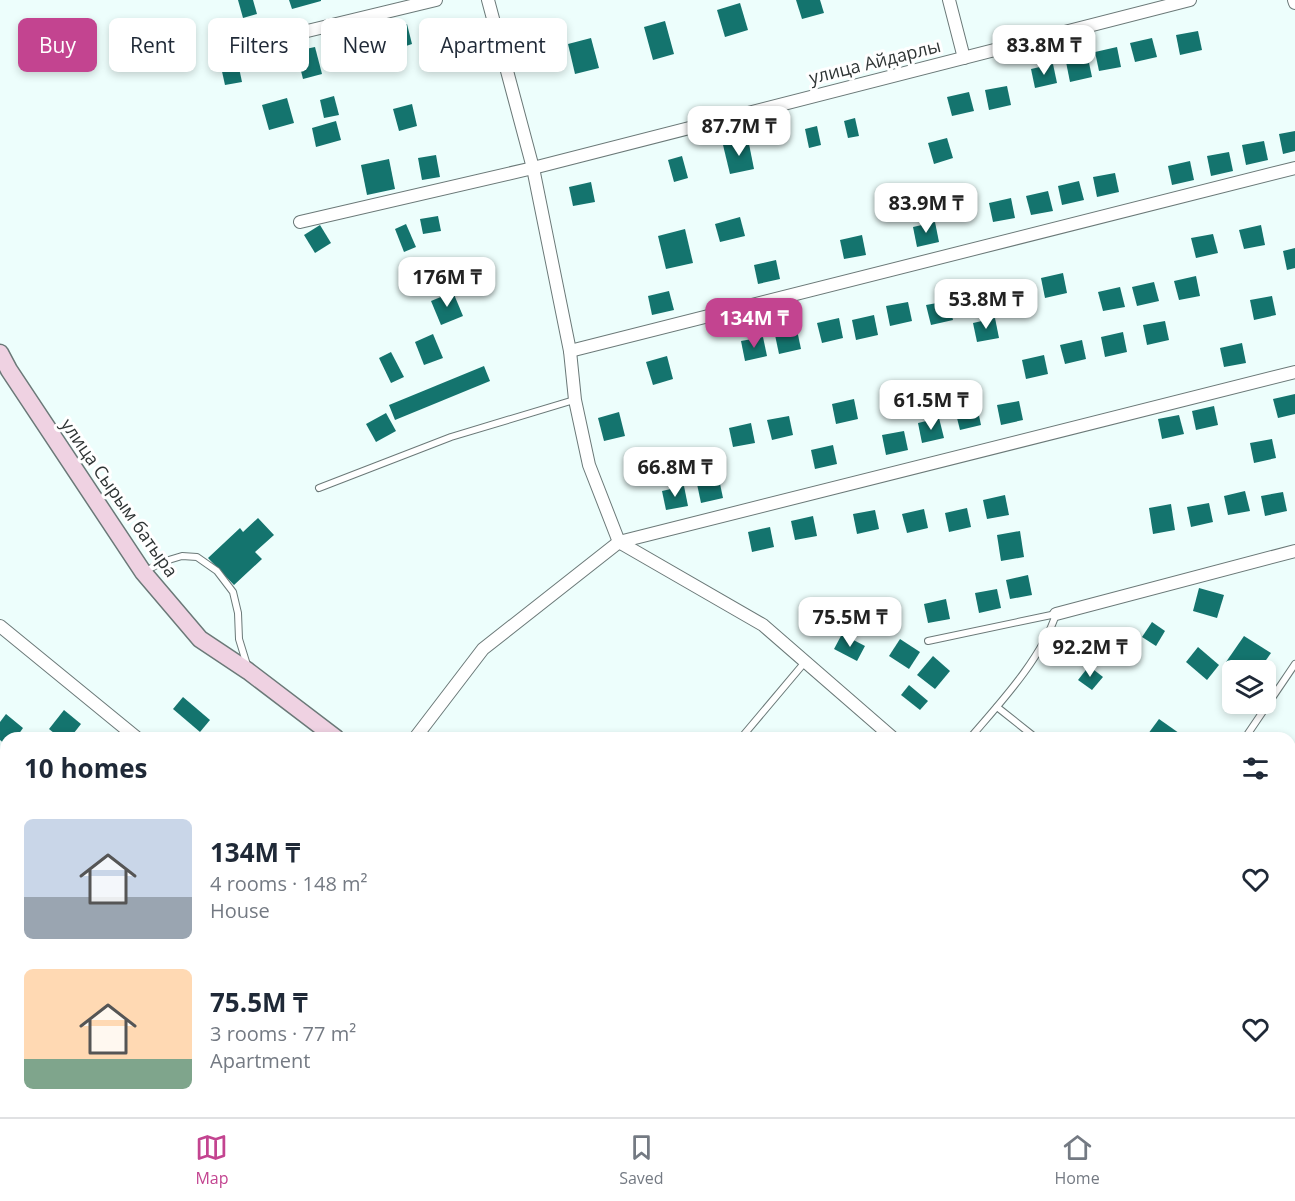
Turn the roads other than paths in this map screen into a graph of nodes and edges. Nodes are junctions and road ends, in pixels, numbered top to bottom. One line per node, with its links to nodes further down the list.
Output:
1 (436, 0): 5 (street)
2 (488, 0): 7 (street)
3 (949, 0): 6 (street)
4 (1190, 0): 6 (street, улица Айдарлы)
5 (309, 31)
6 (964, 58): 7 (street, улица Айдарлы)
7 (533, 168): 9 (street, улица Айдарлы); 10 (street)
8 (1295, 168): 10 (street)
9 (300, 222)
10 (570, 351): 14 (street)
11 (0, 353): 12 (street, улица Сырым батыра)
12 (3, 371): 18 (street, улица Сырым батыра)
13 (1295, 372): 16 (street)
14 (575, 400): 15 (lane); 16 (street)
15 (319, 488)
16 (619, 543): 22 (street); 28 (street)
17 (1295, 551): 19 (street)
18 (143, 572): 24 (street, улица Сырым батыра); 24 (lane)
19 (1056, 614): 21 (lane); 25 (lane)
20 (0, 626): 26 (street)
21 (928, 641)
22 (805, 662): 29 (lane); 30 (street)
23 (1295, 664): 33 (lane)
24 (248, 671): 27 (street, улица Сырым батыра)
25 (997, 707): 31 (lane); 32 (lane)
26 (130, 732)
27 (328, 732)
28 (420, 732)
29 (746, 732)
30 (886, 732)
31 (975, 732)
32 (1028, 732)
33 (1249, 732)

